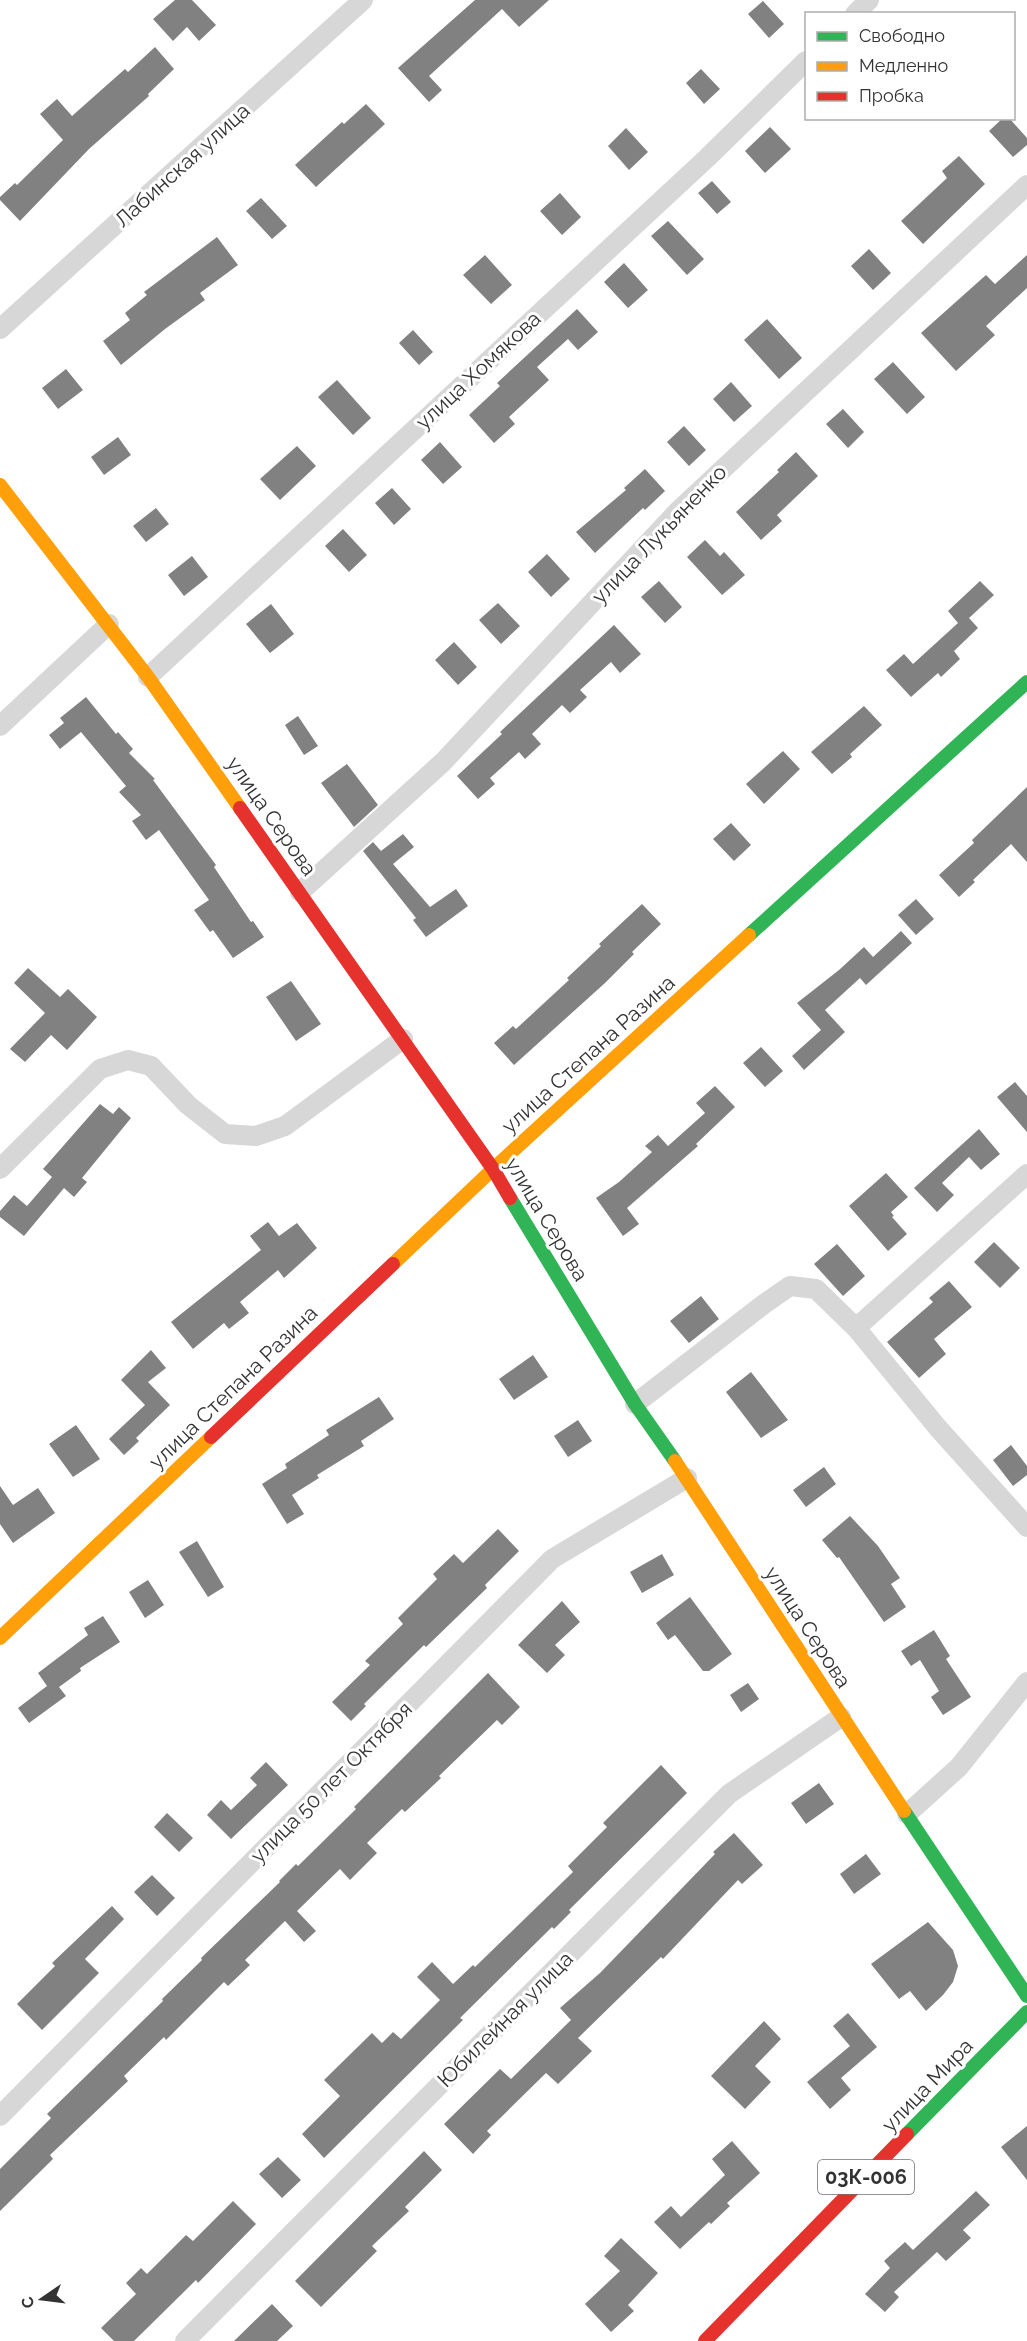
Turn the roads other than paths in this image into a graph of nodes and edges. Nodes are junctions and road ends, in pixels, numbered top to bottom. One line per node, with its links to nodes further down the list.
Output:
1 (363, 0): 6 (street, Лабинская улица)
2 (869, 0): 3 (street)
3 (857, 12)
4 (805, 63): 9 (street, улица Хомякова)
5 (1027, 185): 12 (street, улица Лукьяненко)
6 (0, 329)
7 (0, 484): 8 (street, улица Серова)
8 (109, 624): 9 (street, улица Серова); 11 (street)
9 (148, 677): 12 (street, улица Серова)
10 (1027, 682): 15 (street, улица Степана Разина)
11 (0, 726)
12 (300, 892): 13 (street, улица Серова)
13 (403, 1039): 14 (street); 15 (street, улица Серова)
14 (0, 1169)
15 (493, 1169): 18 (street, улица Серова); 21 (street, улица Степана Разина)
16 (1027, 1174): 17 (street)
17 (856, 1328): 18 (street); 20 (street)
18 (635, 1404): 19 (street, улица Серова)
19 (687, 1478): 23 (street, улица Серова); 27 (street, улица 50 лет Октября)
20 (1026, 1522)
21 (0, 1638)
22 (1027, 1682): 24 (street)
23 (841, 1717): 24 (street, улица Серова); 28 (street, Юбилейная улица)
24 (907, 1814): 25 (street, улица Серова)
25 (1027, 1996)
26 (1027, 2012): 29 (street, улица Мира / 03К-006)
27 (0, 2116)
28 (185, 2341)
29 (705, 2341)

